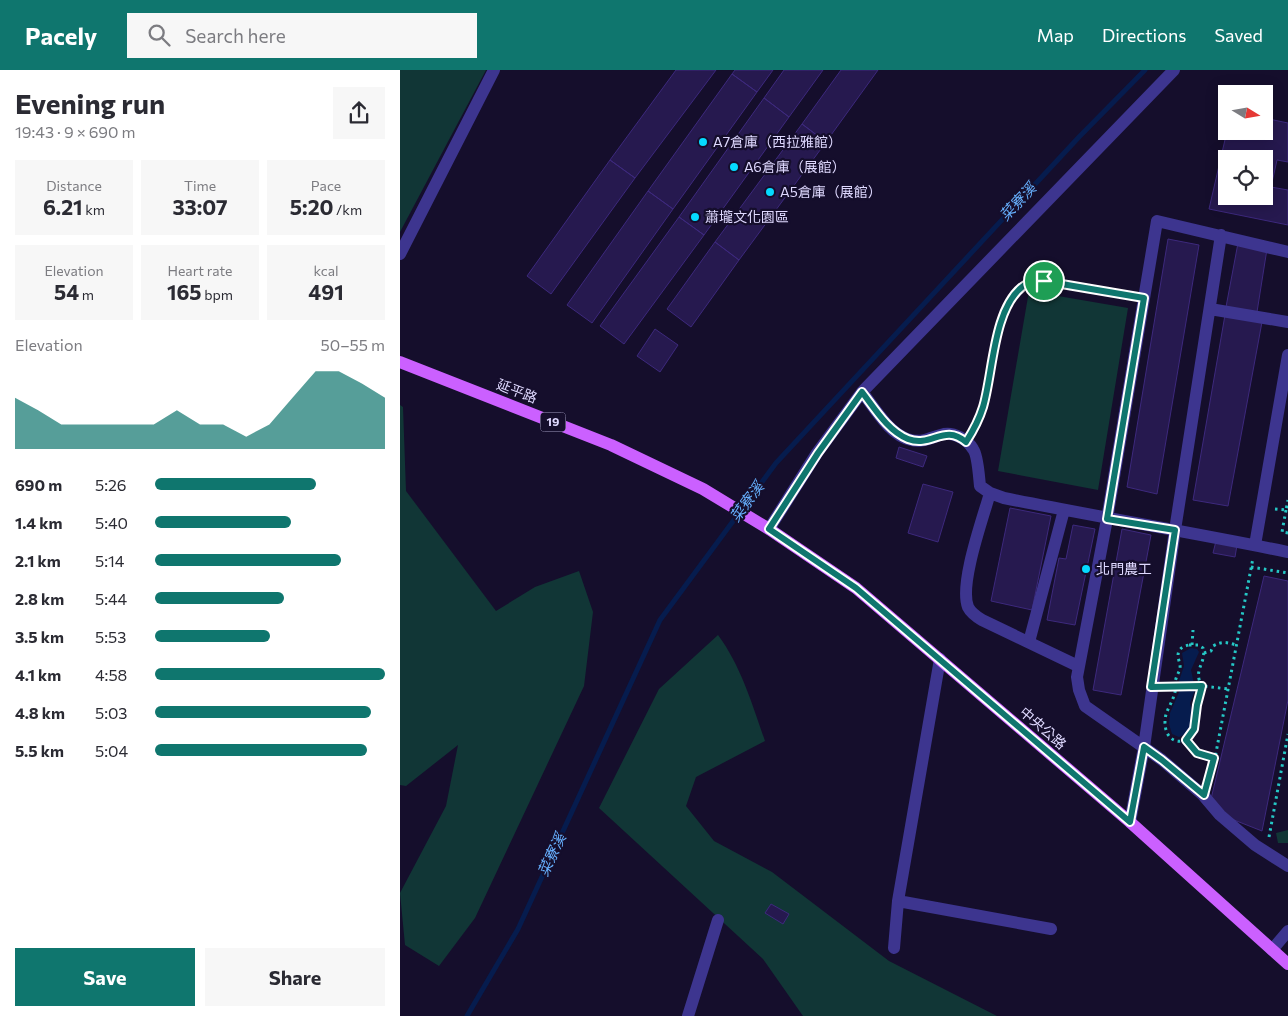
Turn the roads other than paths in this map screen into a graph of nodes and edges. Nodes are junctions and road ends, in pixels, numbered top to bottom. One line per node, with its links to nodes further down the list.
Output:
1 (494, 70): 5 (lane)
2 (1174, 70): 10 (lane)
3 (1221, 236): 4 (lane); 6 (lane); 14 (lane)
4 (1288, 252)
5 (400, 254)
6 (1210, 309): 7 (lane); 16 (lane)
7 (1288, 322)
8 (1288, 355): 11 (lane)
9 (400, 362): 15 (main road, 延平路 / 19)
10 (862, 392): 12 (lane); 15 (lane)
11 (1284, 401): 17 (lane)
12 (990, 494): 13 (lane); 19 (lane)
13 (1064, 510): 14 (lane); 19 (lane)
14 (1107, 519): 16 (lane); 21 (lane)
15 (769, 529): 20 (main road, 中央公路 / 19)
16 (1175, 530): 17 (lane); 22 (lane)
17 (1255, 545): 18 (lane)
18 (1288, 552)
19 (1029, 642): 21 (lane)
20 (940, 659): 23 (main road, 中央公路 / 19); 25 (lane)
21 (1078, 666): 22 (lane)
22 (1144, 747): 23 (lane); 24 (lane)
23 (1130, 822): 30 (main road, 中央公路 / 19)
24 (1288, 866)
25 (898, 901): 27 (lane); 29 (lane)
26 (718, 920): 32 (lane)
27 (1051, 929)
28 (1288, 930): 30 (lane)
29 (894, 948)
30 (1272, 950): 31 (main road, 中央公路 / 19)
31 (1288, 964)
32 (688, 1016)

